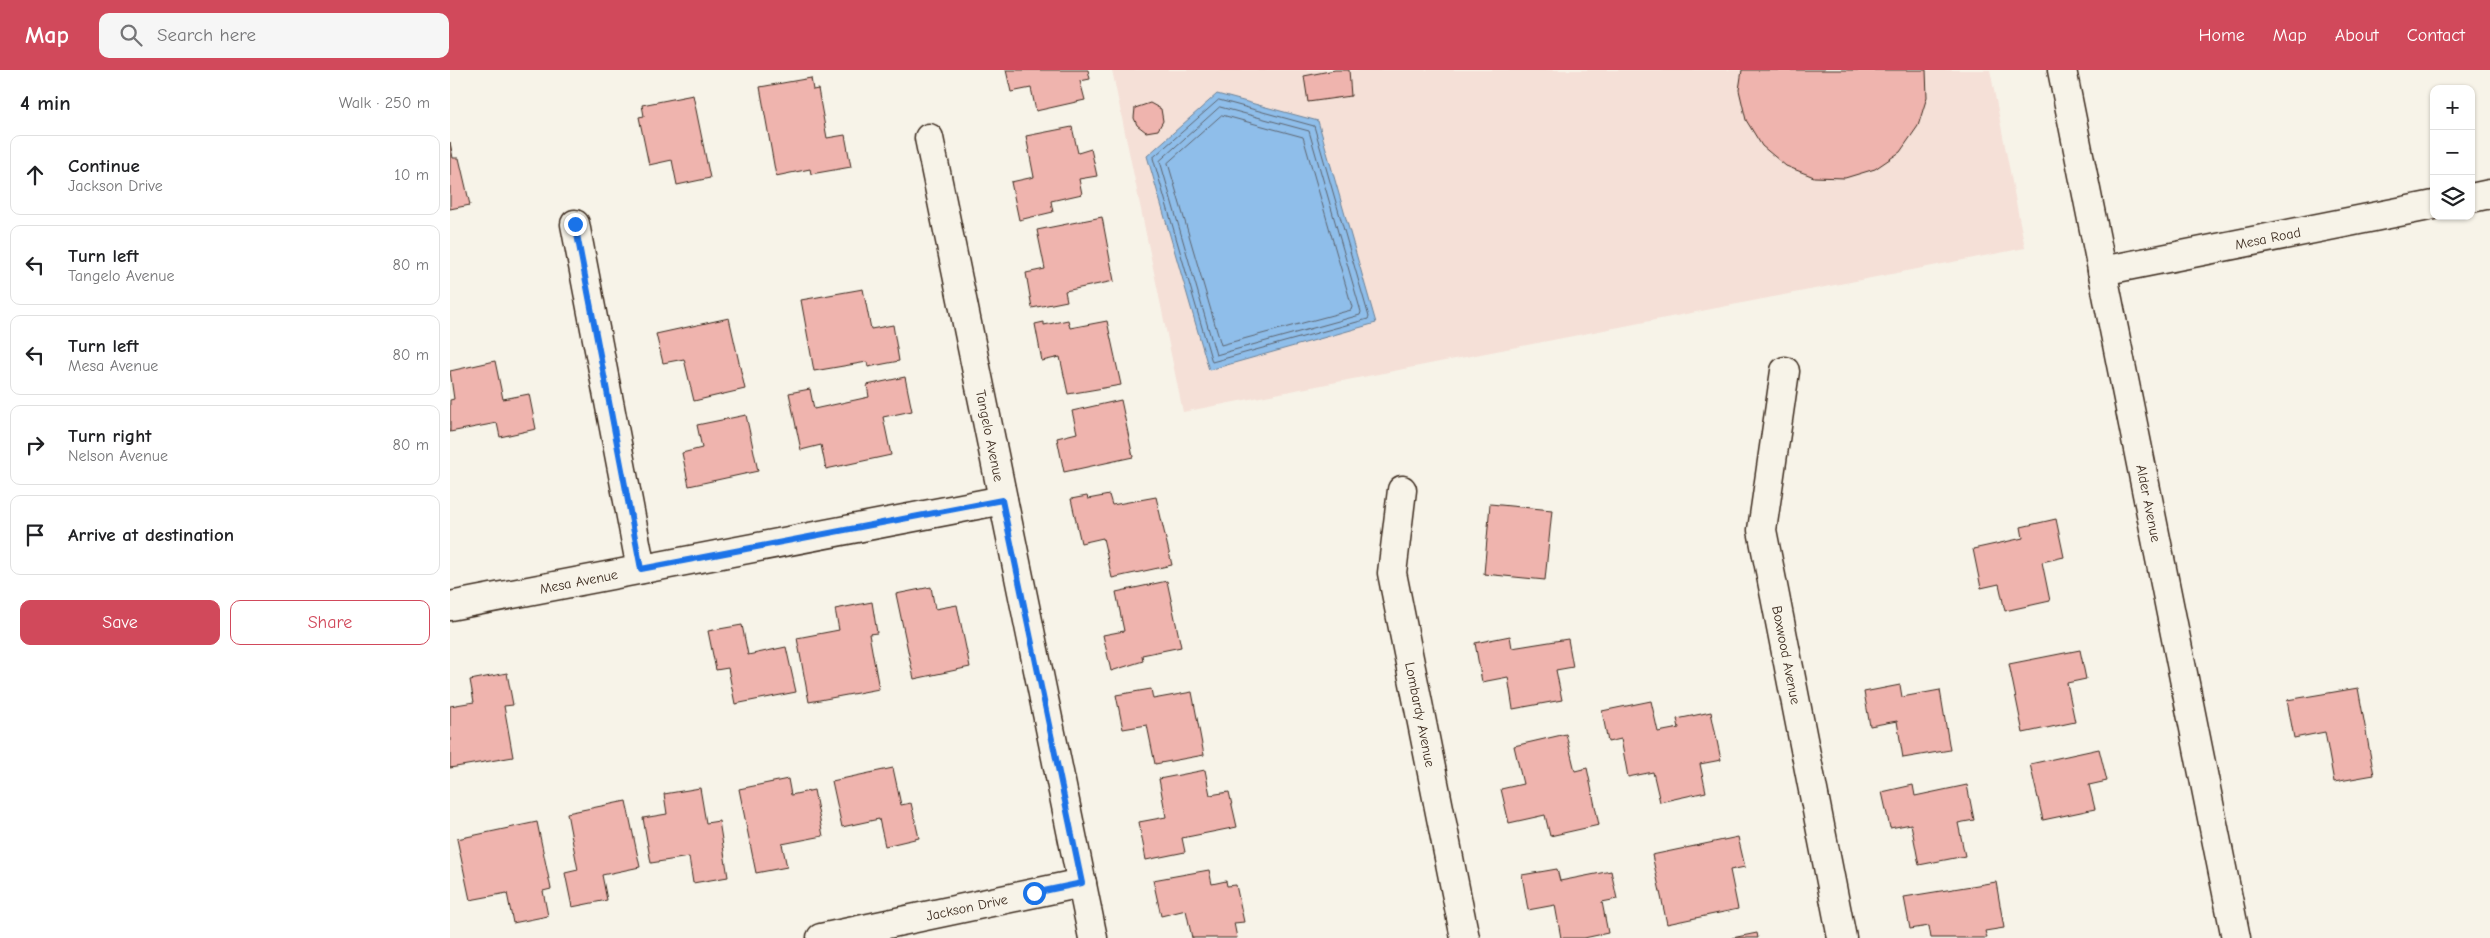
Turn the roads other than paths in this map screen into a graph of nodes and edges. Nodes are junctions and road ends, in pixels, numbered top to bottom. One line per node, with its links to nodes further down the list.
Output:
1 (2062, 70): 7 (street, Alder Avenue)
2 (929, 138): 10 (street, Tangelo Avenue)
3 (2490, 194): 4 (street)
4 (2475, 197)
5 (2430, 206): 7 (street, Mesa Road)
6 (575, 224): 11 (street)
7 (2102, 271): 18 (street, Alder Avenue)
8 (1785, 370): 17 (street, Boxwood Avenue)
9 (1402, 490): 16 (street, Lombardy Avenue)
10 (1002, 500): 11 (street, Mesa Avenue); 13 (street, Tangelo Avenue)
11 (641, 569): 12 (street, Mesa Avenue)
12 (450, 606)
13 (1082, 883): 14 (street, Jackson Drive); 15 (street, Tangelo Avenue)
14 (821, 938)
15 (1093, 938)
16 (1465, 938)
17 (1842, 938)
18 (2236, 938)

